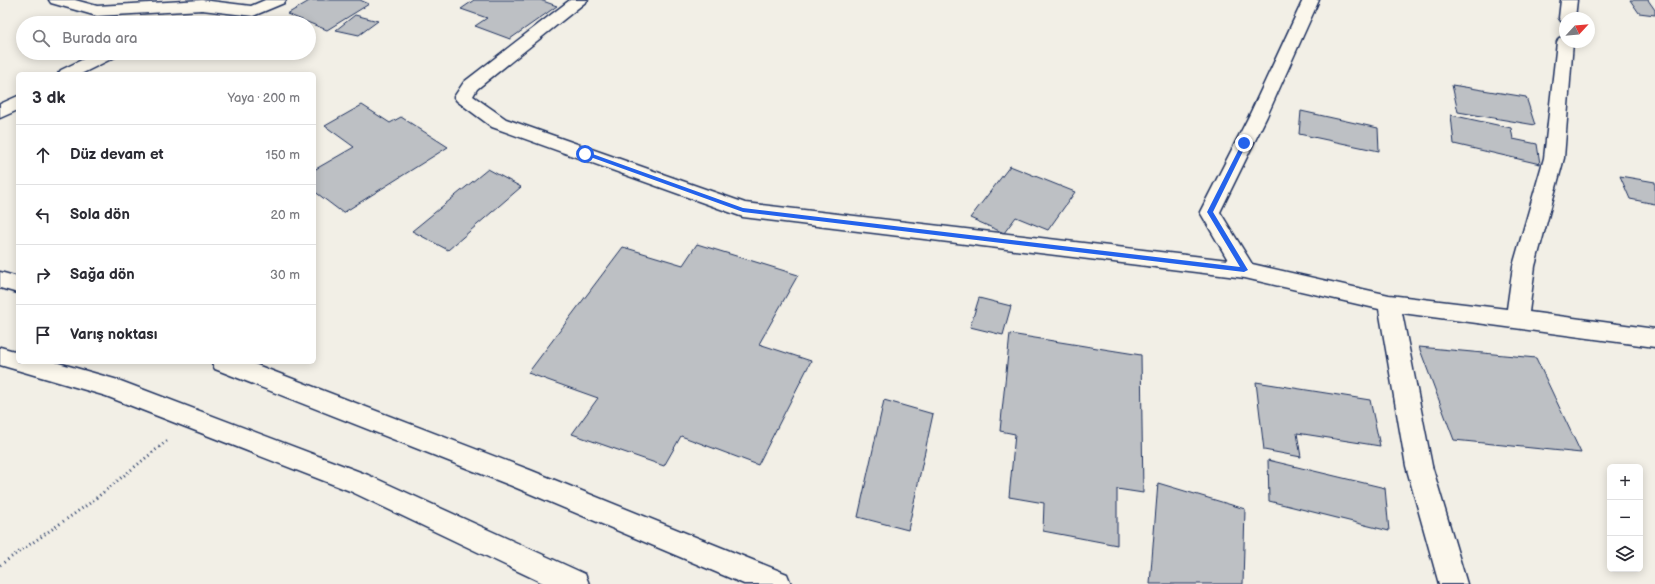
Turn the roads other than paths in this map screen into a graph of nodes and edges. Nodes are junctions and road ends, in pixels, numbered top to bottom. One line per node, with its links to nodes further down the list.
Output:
1 (57, 0): 6 (main road)
2 (278, 0): 6 (main road)
3 (580, 0): 14 (main road)
4 (1311, 0): 14 (main road)
5 (1569, 0): 7 (main road)
6 (202, 6): 8 (main road)
7 (1568, 12)
8 (182, 16)
9 (1564, 48): 18 (main road)
10 (94, 60): 11 (main road)
11 (71, 72)
12 (16, 103): 13 (main road)
13 (0, 112)
14 (1244, 270): 17 (main road)
15 (0, 280): 16 (main road)
16 (16, 284)
17 (1389, 303): 18 (main road); 26 (main road)
18 (1517, 319): 19 (main road)
19 (1655, 338)
20 (0, 356): 21 (main road)
21 (16, 360)
22 (28, 364): 24 (main road)
23 (228, 364): 25 (main road)
24 (575, 584)
25 (777, 584)
26 (1453, 584)

